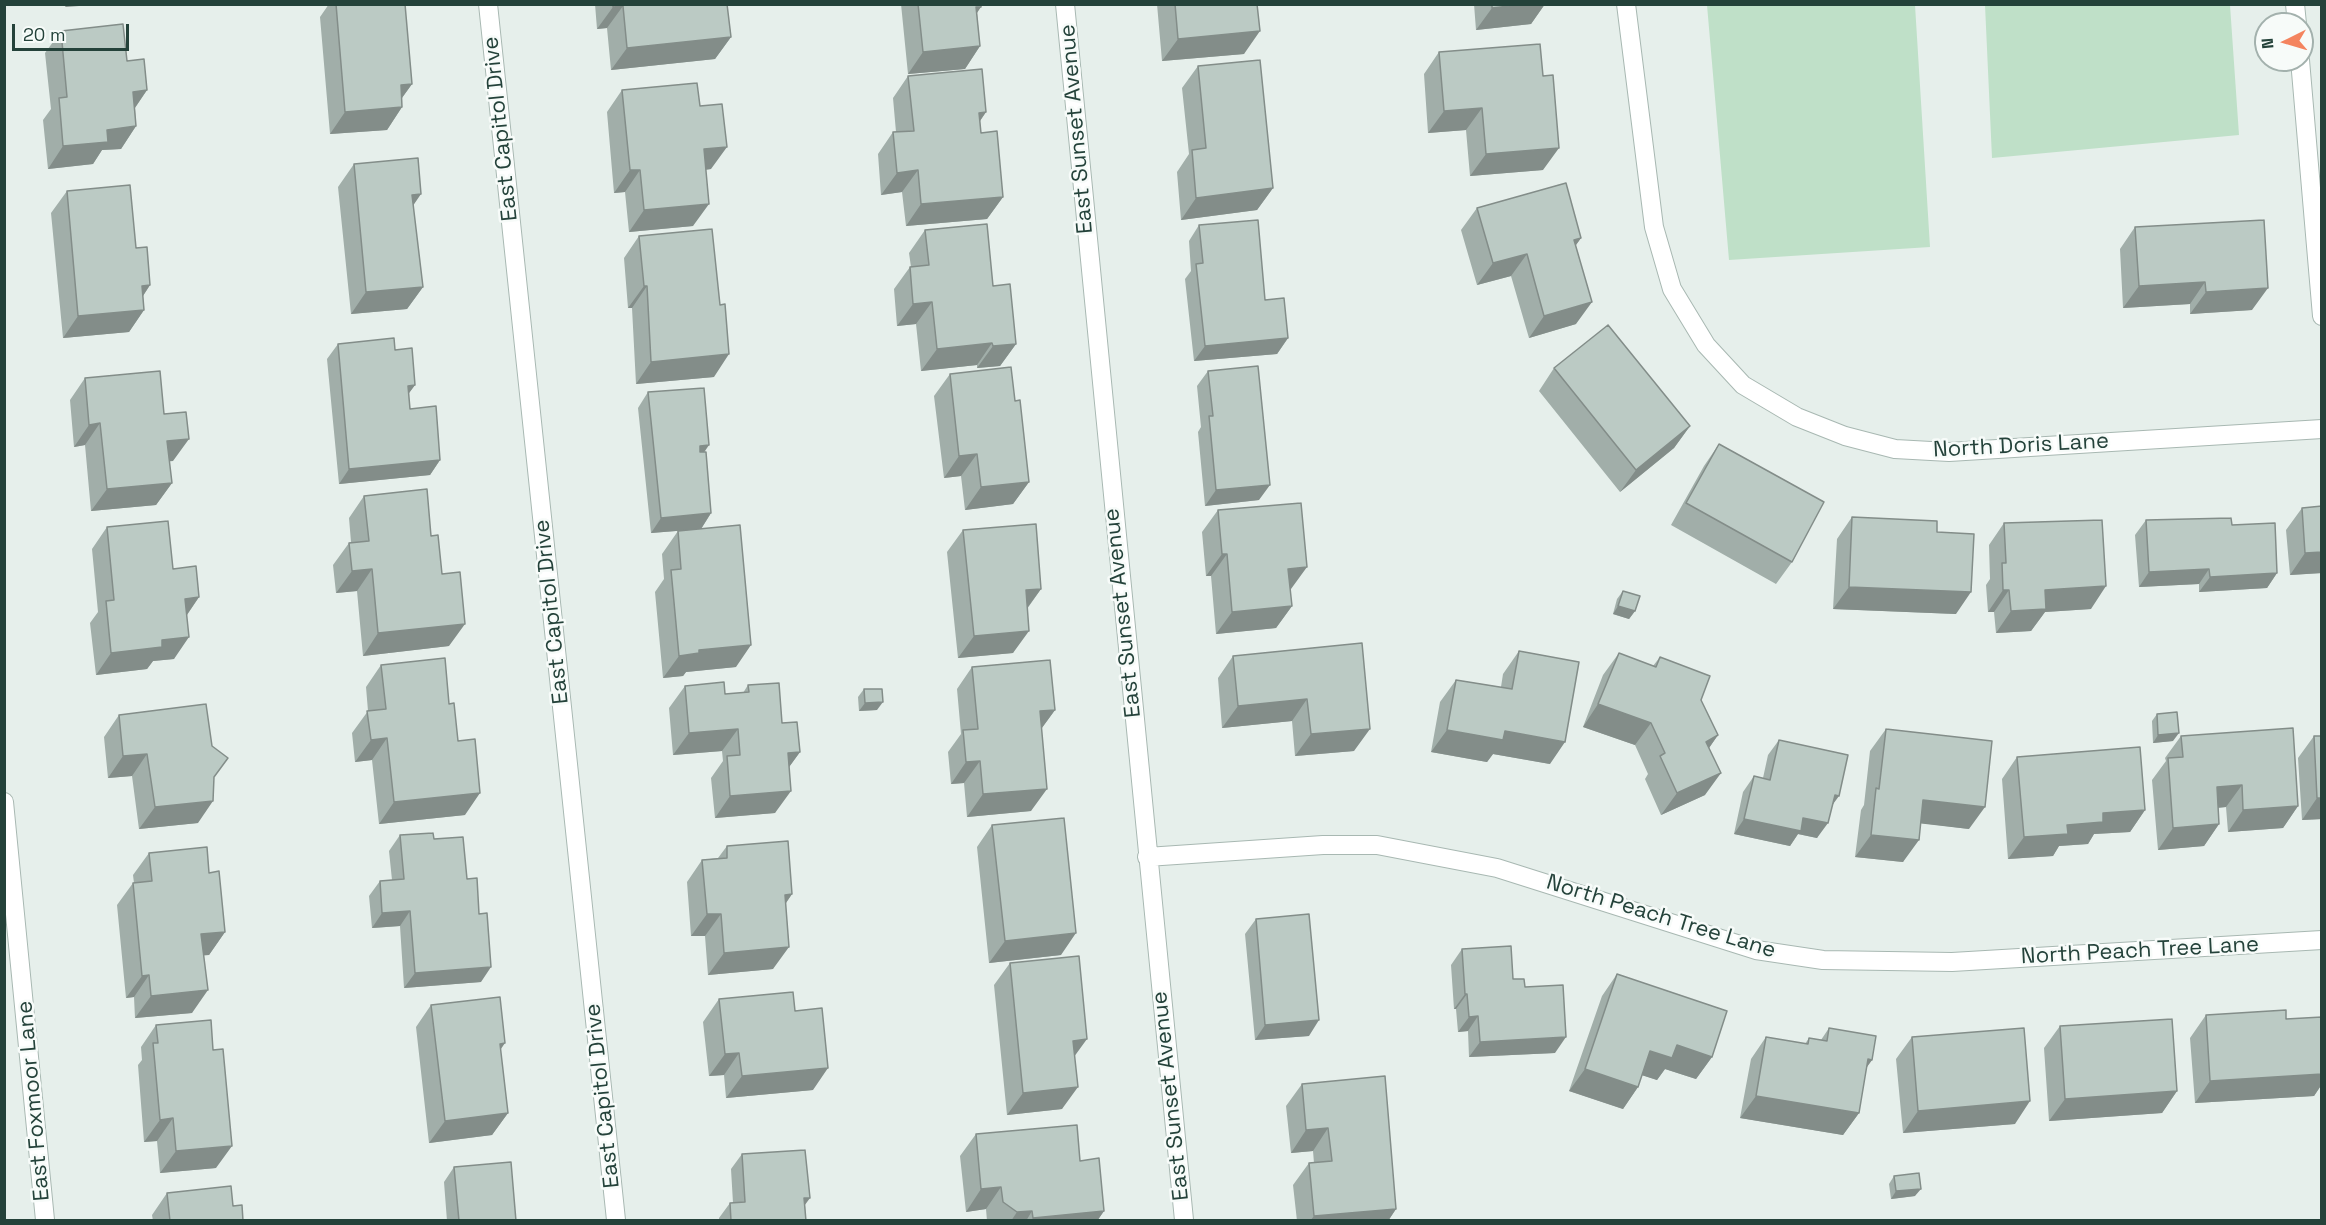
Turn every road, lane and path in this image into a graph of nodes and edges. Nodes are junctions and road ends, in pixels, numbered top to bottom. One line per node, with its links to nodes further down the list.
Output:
1 (488, 4): 12 (street, East Capitol Drive)
2 (1065, 4): 8 (street, East Sunset Avenue)
3 (1626, 4): 6 (street, North Doris Lane)
4 (2301, 72): 5 (street)
5 (2322, 316)
6 (2322, 429)
7 (4, 802): 9 (street, East Foxmoor Lane)
8 (1147, 857): 10 (street, North Peach Tree Lane); 13 (street, East Sunset Avenue)
9 (8, 873): 11 (street, East Foxmoor Lane)
10 (2322, 940)
11 (45, 1221)
12 (616, 1221)
13 (1184, 1221)

